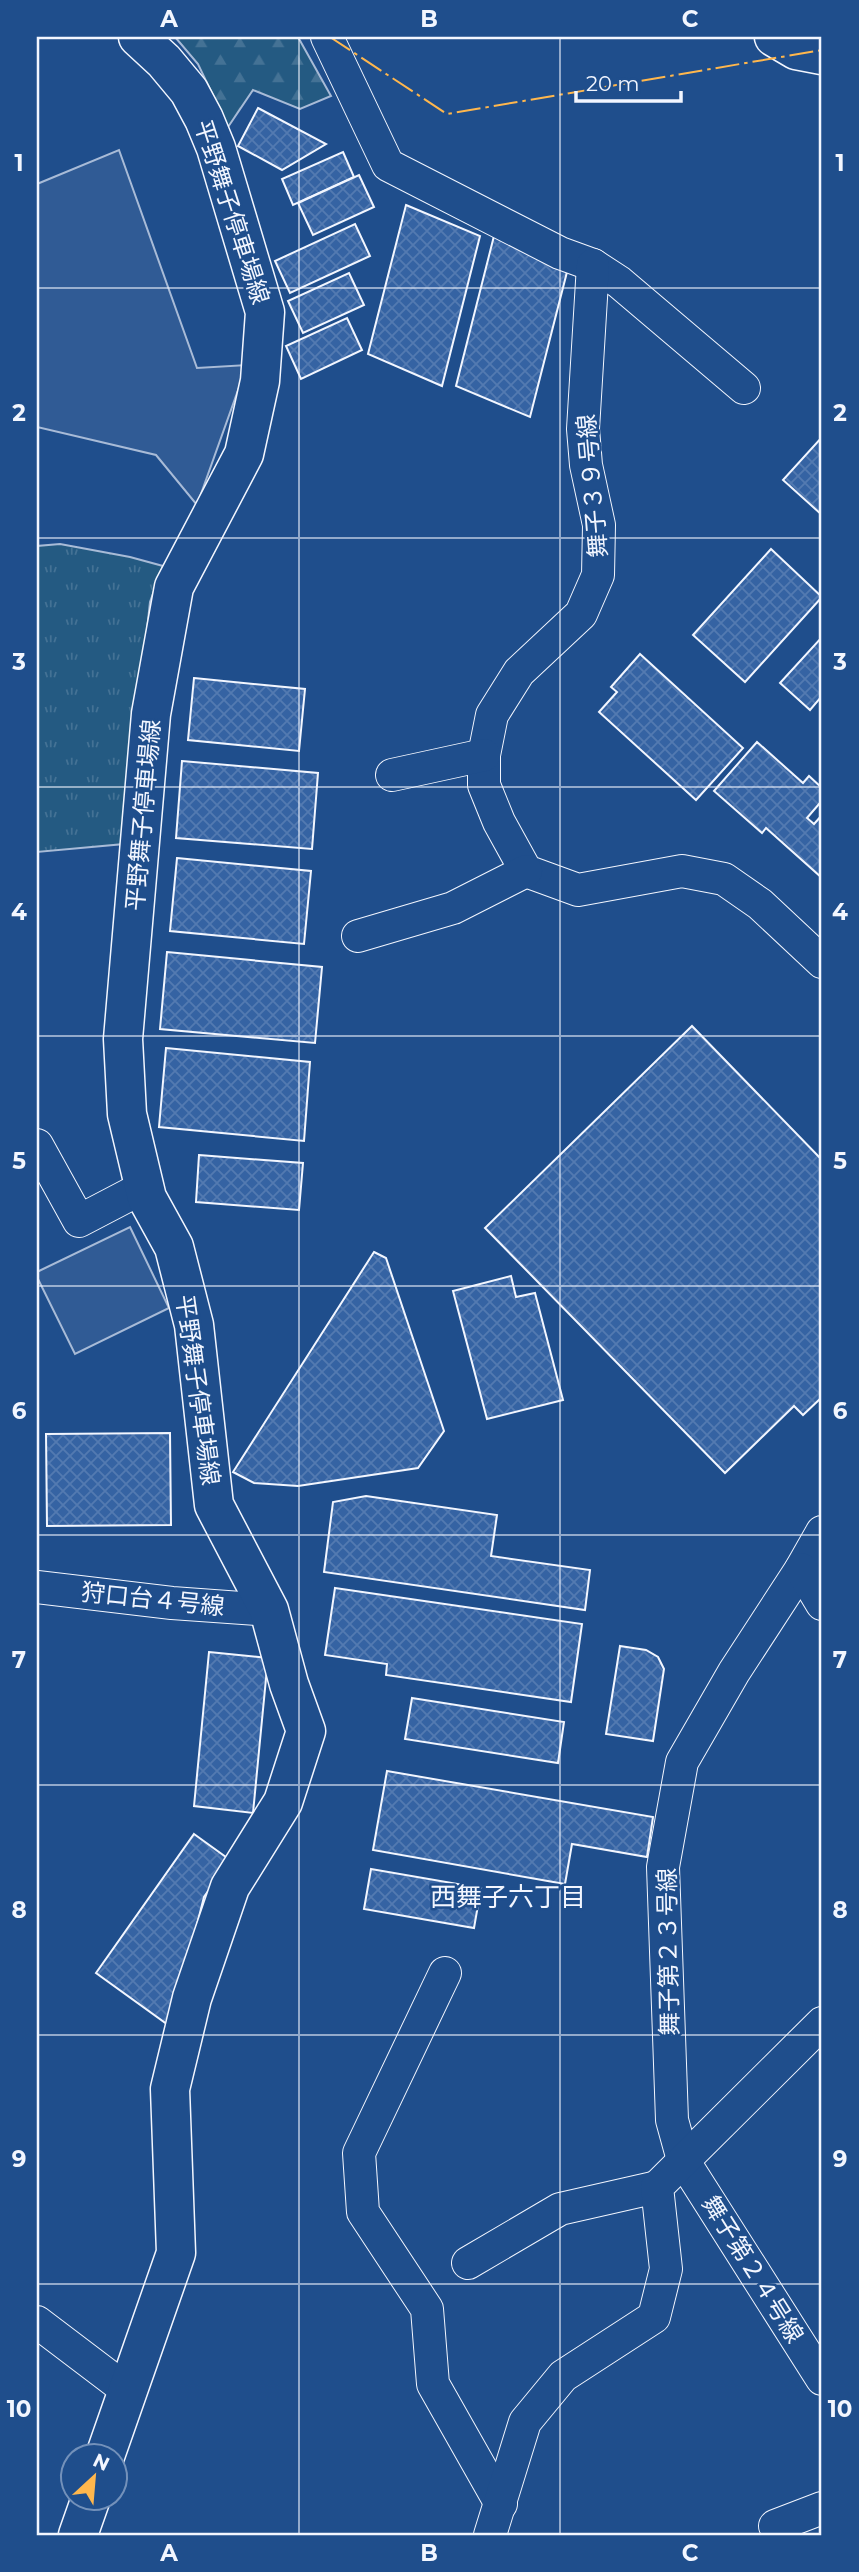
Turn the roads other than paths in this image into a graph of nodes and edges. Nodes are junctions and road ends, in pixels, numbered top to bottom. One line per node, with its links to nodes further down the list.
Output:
1 (138, 37): 13 (main road, 平野舞子停車場線)
2 (327, 37): 5 (street)
3 (774, 37): 4 (main road)
4 (822, 55)
5 (593, 265): 6 (street); 7 (street, 舞子３９号線)
6 (744, 388)
7 (484, 755): 8 (street); 9 (street, 舞子３９号線)
8 (392, 775)
9 (526, 871): 10 (street); 11 (street)
10 (358, 936)
11 (822, 962)
12 (37, 1145): 13 (street)
13 (144, 1187): 18 (main road, 平野舞子停車場線)
14 (822, 1532): 15 (street, 舞子第２３号線)
15 (801, 1569): 17 (street); 21 (street, 舞子第２３号線)
16 (37, 1587): 18 (street, 狩口台４号線)
17 (822, 1604)
18 (269, 1610): 26 (main road, 平野舞子停車場線)
19 (445, 1973): 28 (street)
20 (822, 2023): 21 (street)
21 (683, 2160): 22 (street); 25 (street, 舞子第２４号線)
22 (657, 2187): 23 (street); 28 (street)
23 (468, 2263)
24 (37, 2322): 26 (street)
25 (822, 2379)
26 (128, 2391): 27 (main road, 平野舞子停車場線)
27 (110, 2442)
28 (501, 2504): 33 (street)
29 (822, 2508): 31 (street)
30 (86, 2512): 32 (main road)
31 (775, 2526)
32 (78, 2535)
33 (491, 2535)

